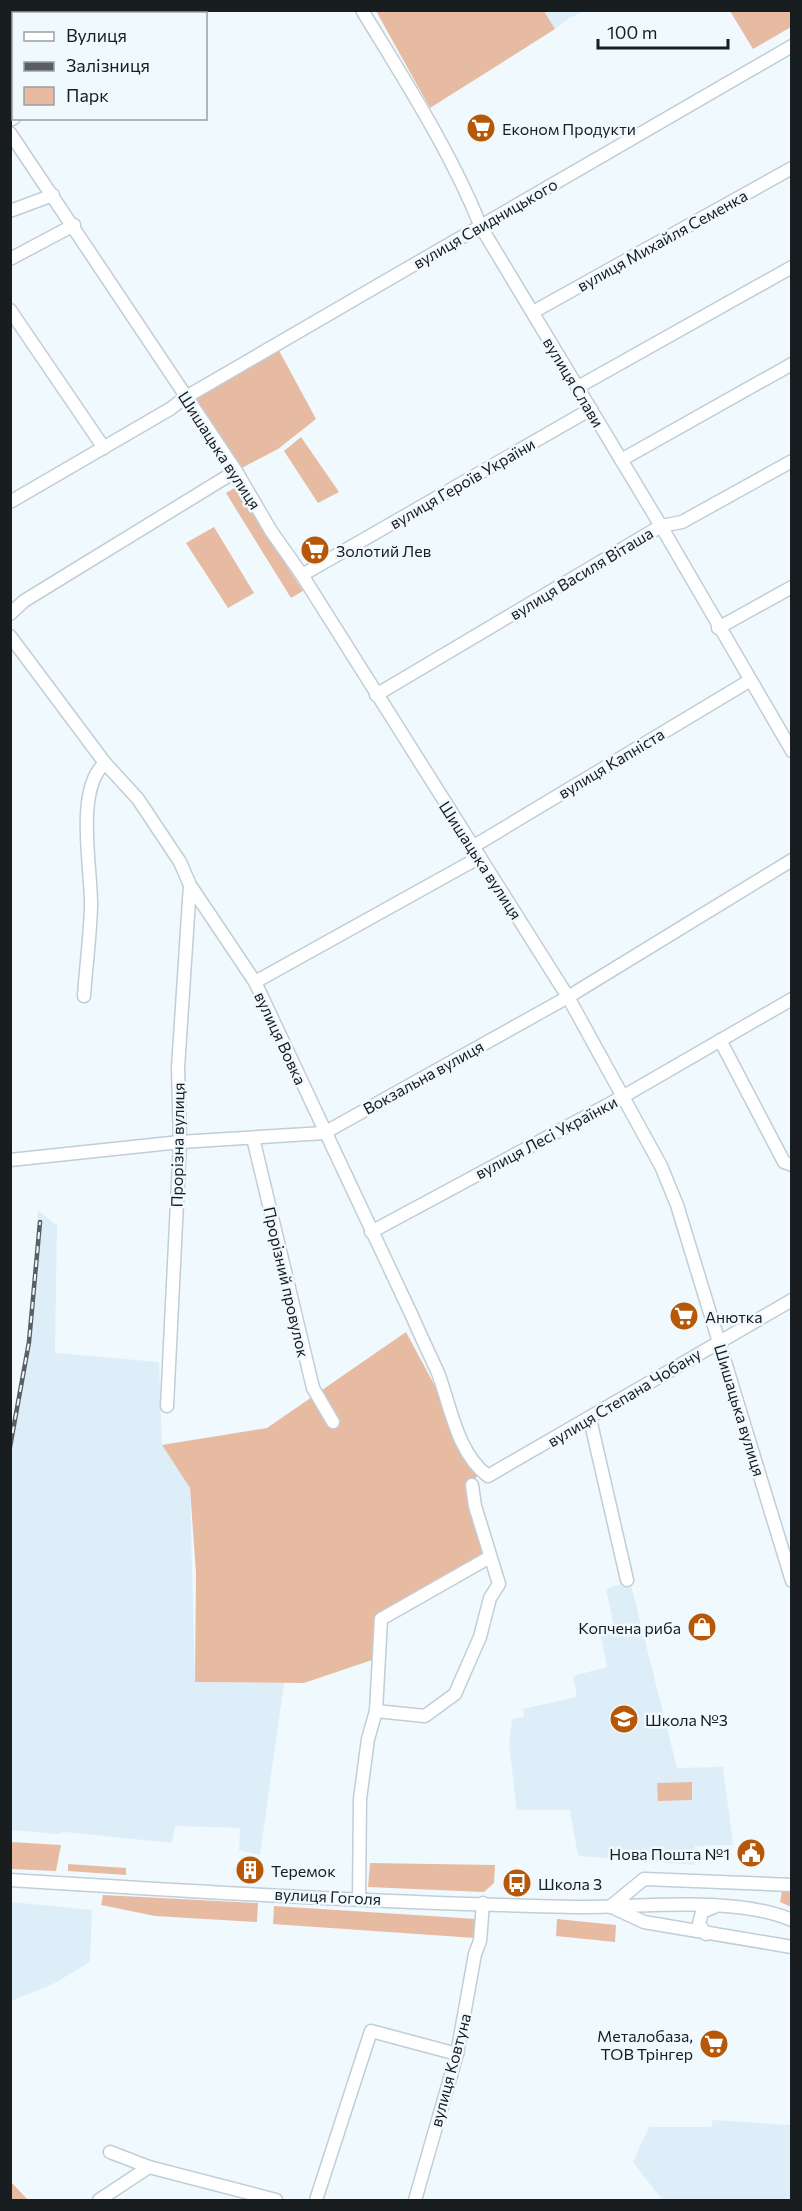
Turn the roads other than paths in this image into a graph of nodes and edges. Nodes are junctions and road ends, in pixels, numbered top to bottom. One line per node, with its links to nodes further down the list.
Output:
1 (362, 10): 8 (street, вулиця Слави)
2 (792, 46): 8 (street, вулиця Свидницького)
3 (12, 137): 5 (street, Шишацька вулиця)
4 (792, 168): 12 (street, вулиця Михайля Семенка)
5 (53, 195): 6 (street); 7 (street, Шишацька вулиця)
6 (10, 211)
7 (74, 225): 9 (street); 15 (street, Шишацька вулиця)
8 (482, 227): 12 (street, вулиця Слави); 15 (street, вулиця Свидницького)
9 (10, 259)
10 (792, 267): 14 (street)
11 (10, 310): 17 (street)
12 (533, 312): 14 (street, вулиця Слави)
13 (792, 364): 18 (street)
14 (578, 387): 16 (street, вулиця Слави)
15 (183, 399): 17 (street, вулиця Свидницького); 20 (street, Шишацька вулиця)
16 (591, 409): 18 (street, вулиця Слави); 23 (street, вулиця Героїв України)
17 (104, 448): 21 (street, вулиця Свидницького)
18 (621, 460): 22 (street, вулиця Слави)
19 (792, 461): 22 (street, вулиця Василя Віташа)
20 (236, 471): 23 (street, Шишацька вулиця); 25 (street)
21 (10, 502)
22 (661, 525): 26 (street, вулиця Слави); 29 (street, вулиця Василя Віташа)
23 (302, 575): 29 (street, Шишацька вулиця)
24 (792, 587): 26 (street)
25 (10, 614)
26 (718, 628): 28 (street, вулиця Слави)
27 (10, 636): 31 (street, вулиця Вовка)
28 (749, 681): 30 (street, вулиця Слави); 32 (street, вулиця Капніста)
29 (376, 695): 32 (street, Шишацька вулиця)
30 (792, 751)
31 (105, 762): 34 (street, вулиця Вовка); 36 (street)
32 (477, 851): 35 (street, вулиця Капніста); 37 (street, Шишацька вулиця)
33 (792, 860): 37 (street, Вокзальна вулиця)
34 (190, 885): 35 (street, вулиця Вовка); 43 (street, Прорізна вулиця)
35 (255, 982): 41 (street, вулиця Вовка)
36 (84, 996)
37 (567, 997): 40 (street, Шишацька вулиця); 41 (street, Вокзальна вулиця)
38 (792, 999): 39 (street, вулиця Лесі Українки)
39 (720, 1040): 40 (street, вулиця Лесі Українки); 45 (street)
40 (624, 1096): 46 (street, вулиця Лесі Українки); 48 (street, Шишацька вулиця)
41 (324, 1133): 42 (street, Вокзальна вулиця); 46 (street, вулиця Вовка)
42 (253, 1138): 43 (street, Вокзальна вулиця); 51 (street, Прорізний провулок)
43 (180, 1142): 44 (street, Вокзальна вулиця); 49 (street, Прорізна вулиця)
44 (10, 1160)
45 (792, 1165)
46 (370, 1232): 52 (street, вулиця Вовка)
47 (792, 1300): 48 (street, вулиця Степана Чобану)
48 (719, 1340): 50 (street, вулиця Степана Чобану); 56 (street, Шишацька вулиця)
49 (167, 1406)
50 (590, 1419): 52 (street, вулиця Степана Чобану); 55 (street)
51 (333, 1422)
52 (488, 1476)
53 (471, 1485): 54 (street)
54 (490, 1557): 57 (street); 57 (street)
55 (627, 1580)
56 (792, 1581)
57 (376, 1711): 61 (street)
58 (644, 1879): 60 (street); 63 (street); 65 (street)
59 (10, 1880): 61 (street, вулиця Гоголя)
60 (792, 1885)
61 (359, 1899): 62 (street, вулиця Гоголя)
62 (483, 1903): 65 (street, вулиця Гоголя); 69 (street, вулиця Ковтуна)
63 (647, 1906): 64 (street, вулиця Гоголя); 65 (street, вулиця Гоголя)
64 (716, 1906): 66 (street, вулиця Гоголя); 67 (street)
65 (610, 1907): 67 (street, вулиця Гоголя)
66 (792, 1920)
67 (706, 1934): 68 (street, вулиця Гоголя)
68 (792, 1947)
69 (457, 2054): 74 (street); 75 (street, вулиця Ковтуна)
70 (110, 2152): 71 (street)
71 (149, 2167): 72 (street); 73 (street)
72 (99, 2200)
73 (276, 2200)
74 (316, 2200)
75 (415, 2200)

